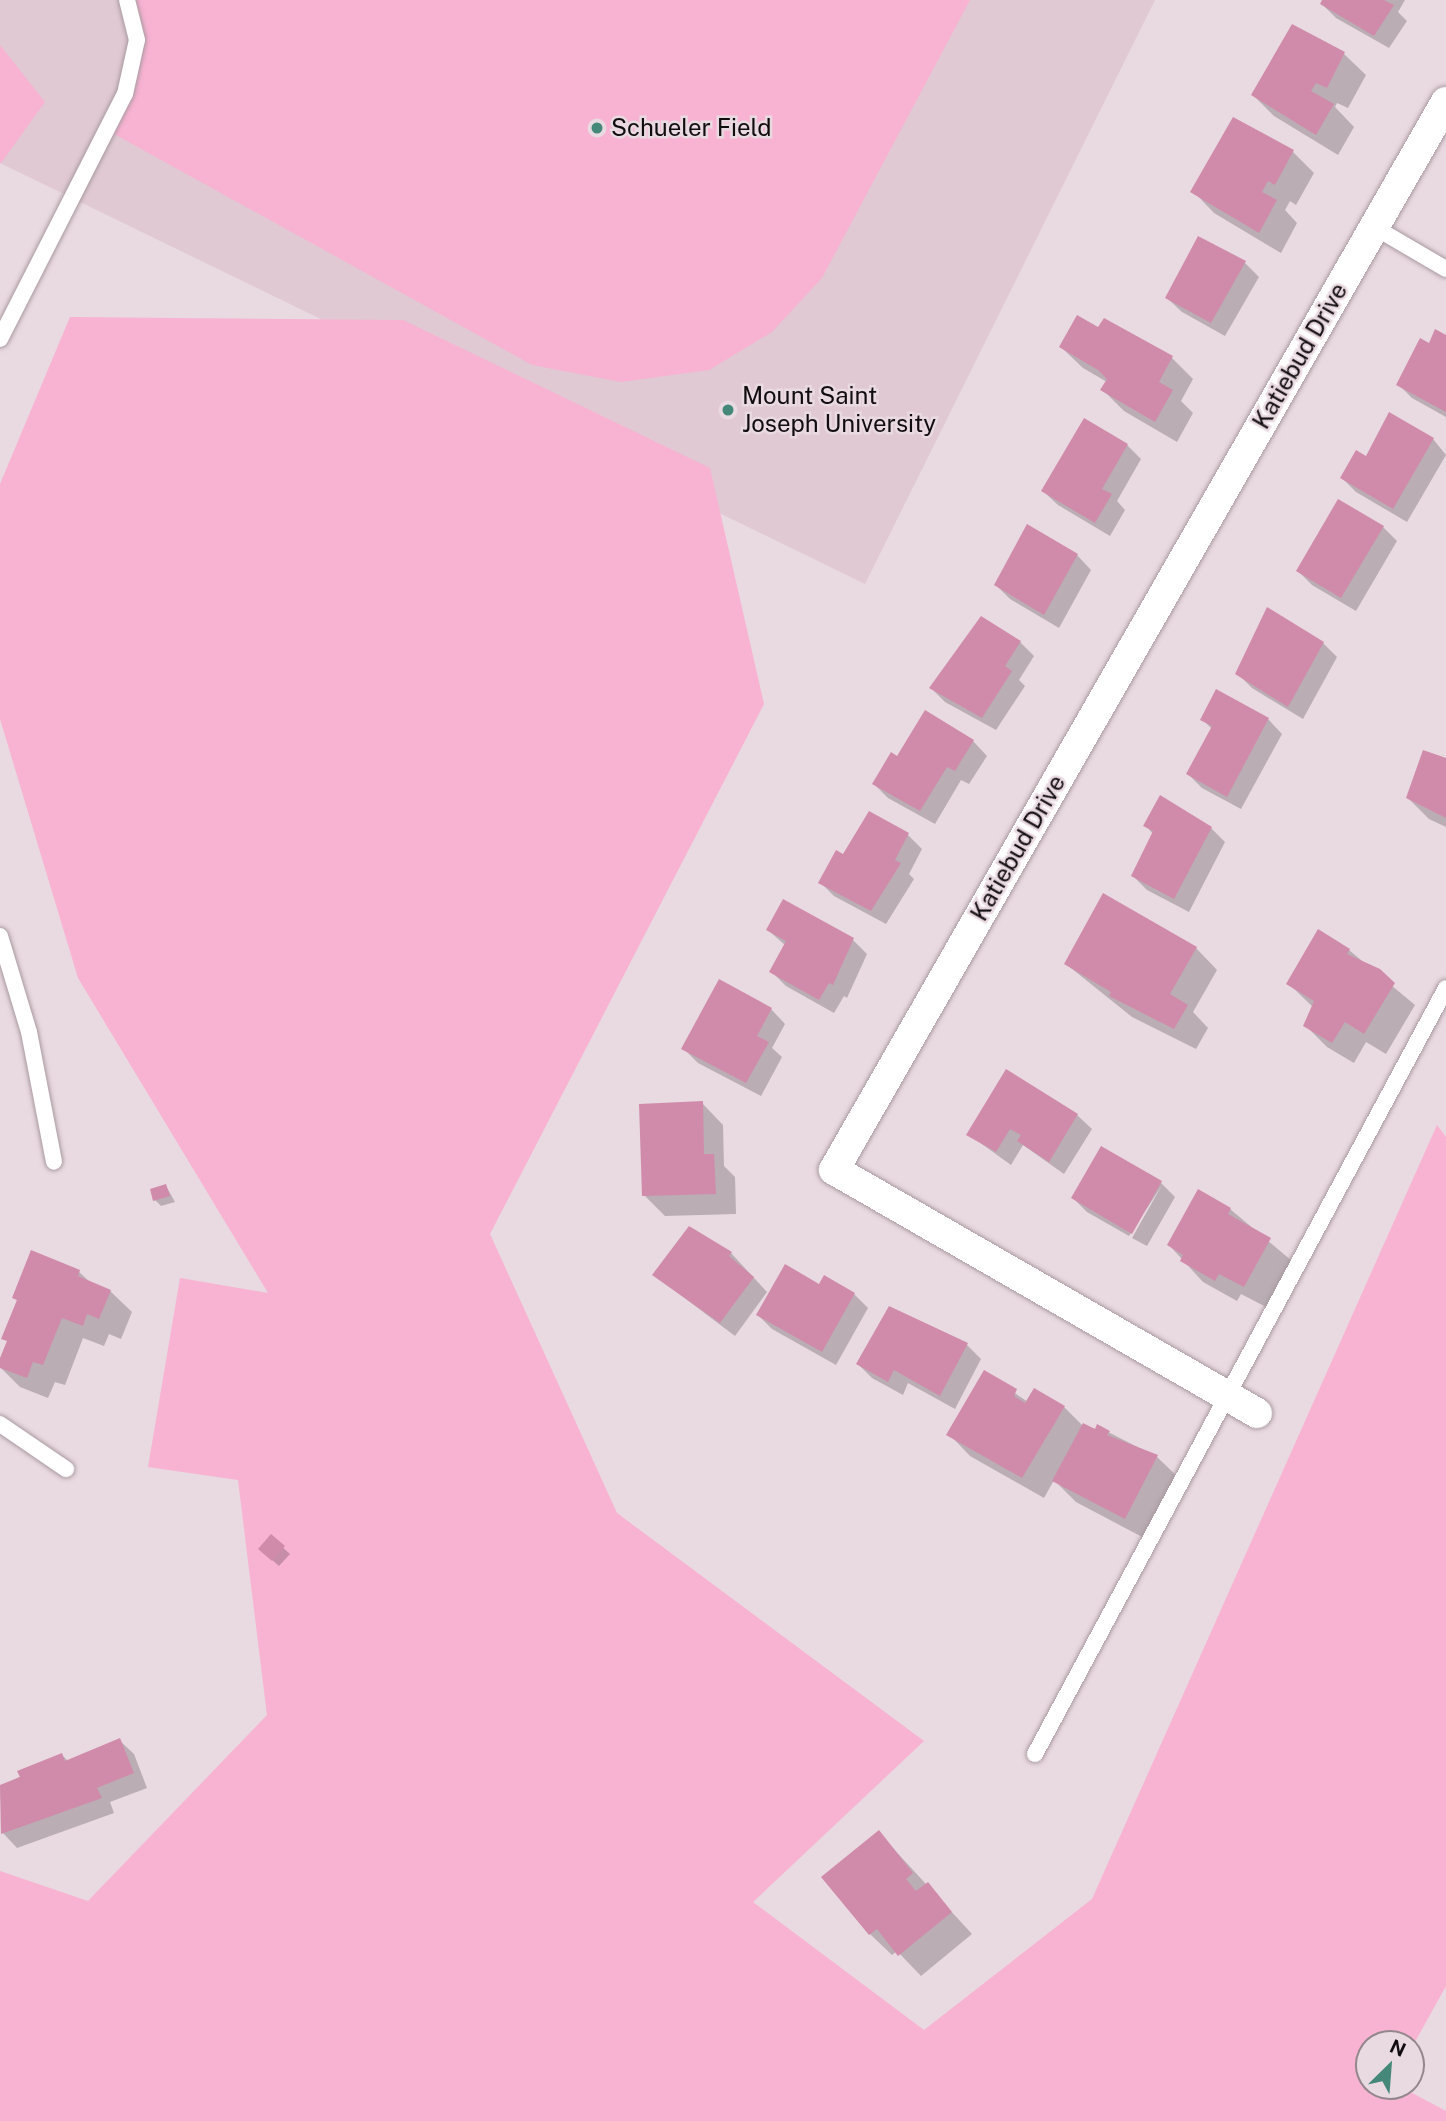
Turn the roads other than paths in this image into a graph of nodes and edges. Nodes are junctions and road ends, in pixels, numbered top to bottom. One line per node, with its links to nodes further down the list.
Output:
1 (127, 0): 5 (lane)
2 (1446, 102): 3 (street, Katiebud Drive)
3 (1374, 227): 4 (lane); 9 (street, Katiebud Drive)
4 (1446, 269)
5 (0, 339)
6 (0, 936): 8 (lane)
7 (1446, 988): 9 (lane)
8 (54, 1162)
9 (1228, 1396): 10 (street, Katiebud Drive); 13 (lane)
10 (1257, 1413)
11 (0, 1424): 12 (lane)
12 (66, 1469)
13 (1035, 1754)

